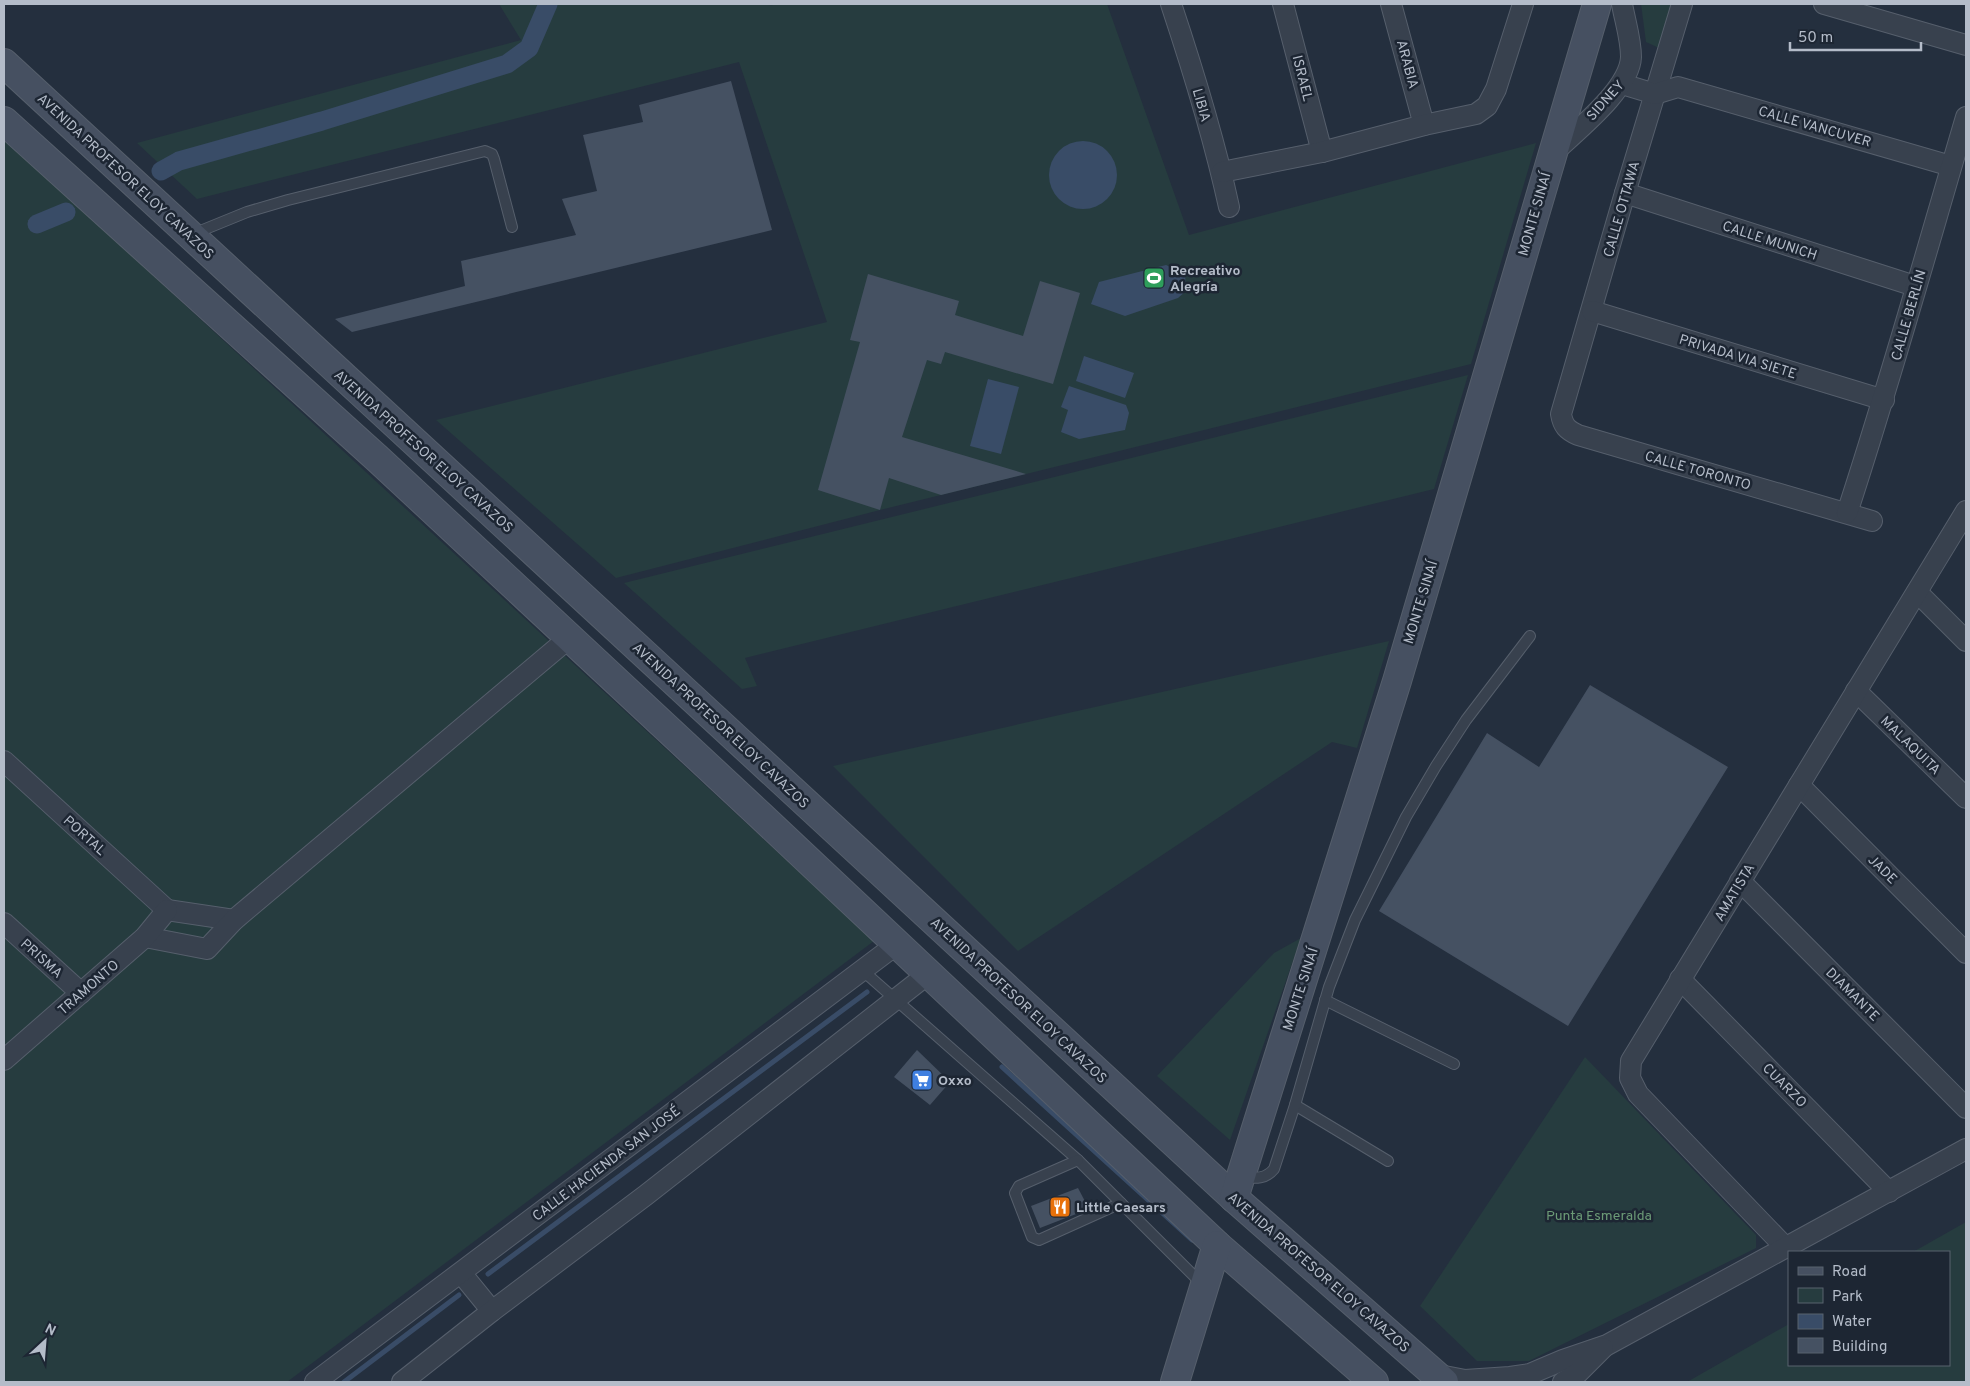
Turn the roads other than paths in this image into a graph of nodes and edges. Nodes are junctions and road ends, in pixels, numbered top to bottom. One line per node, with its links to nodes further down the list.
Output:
1 (1170, 4): 22 (street, LIBIA)
2 (1284, 4): 19 (street, ISRAEL)
3 (1391, 4): 18 (street, ARABIA)
4 (1523, 4): 18 (street)
5 (1597, 4): 20 (main road, MONTE SINAÍ)
6 (1622, 4): 10 (street, SIDNEY)
7 (1682, 4): 12 (street, CALLE OTTAWA)
8 (1824, 4): 9 (street)
9 (1966, 45)
10 (1631, 59): 12 (street); 13 (street, SIDNEY)
11 (4, 63): 26 (main road, AVENIDA PROFESOR ELOY CAVAZOS)
12 (1662, 68): 14 (street); 15 (street, CALLE OTTAWA)
13 (1622, 84): 15 (street); 20 (street, SIDNEY)
14 (1678, 87): 15 (street); 21 (street, CALLE VANCUVER)
15 (1655, 94): 23 (street, CALLE OTTAWA)
16 (1966, 116): 21 (street, CALLE BERLÍN)
17 (4, 121): 31 (main road)
18 (1424, 125): 19 (street)
19 (1322, 152): 22 (street)
20 (1552, 155): 66 (main road, MONTE SINAÍ)
21 (1951, 166): 27 (street, CALLE BERLÍN)
22 (1222, 172): 24 (street, LIBIA)
23 (1624, 193): 27 (street, CALLE MUNICH); 28 (street, CALLE OTTAWA)
24 (1229, 206)
25 (512, 227): 26 (lane)
26 (190, 235): 32 (main road, AVENIDA PROFESOR ELOY CAVAZOS)
27 (1916, 286): 29 (street, CALLE BERLÍN)
28 (1592, 311): 29 (street, PRIVADA VIA SIETE); 30 (street, CALLE OTTAWA)
29 (1884, 400): 34 (street, CALLE BERLÍN)
30 (1561, 414): 34 (street, CALLE TORONTO)
31 (379, 460): 32 (main road); 36 (main road)
32 (448, 472): 37 (main road, AVENIDA PROFESOR ELOY CAVAZOS)
33 (1966, 511): 38 (street, AMATISTA)
34 (1847, 513): 35 (street, CALLE TORONTO)
35 (1872, 521)
36 (446, 524): 37 (main road); 40 (main road)
37 (516, 535): 66 (main road, AVENIDA PROFESOR ELOY CAVAZOS)
38 (1917, 592): 41 (street); 42 (street, AMATISTA)
39 (1530, 636): 58 (lane)
40 (570, 638): 48 (street); 51 (main road)
41 (1966, 641)
42 (1856, 691): 44 (street, AMATISTA); 45 (street, MALAQUITA)
43 (4, 761): 47 (street, PORTAL)
44 (1799, 785): 46 (street, AMATISTA); 52 (street, JADE)
45 (1966, 798)
46 (1740, 881): 55 (street, AMATISTA); 62 (street, DIAMANTE)
47 (167, 910): 48 (street); 50 (street, TRAMONTO)
48 (234, 920): 50 (street)
49 (4, 923): 56 (street, PRISMA)
50 (145, 937): 56 (street, TRAMONTO)
51 (897, 944): 53 (street, CALLE HACIENDA SAN JOSÉ); 54 (main road)
52 (1966, 953)
53 (862, 970): 57 (lane); 71 (street, CALLE HACIENDA SAN JOSÉ)
54 (928, 974): 57 (street); 69 (main road)
55 (1680, 979): 67 (street, CUARZO); 70 (street, AMATISTA)
56 (81, 993): 59 (street, TRAMONTO)
57 (895, 1000): 64 (lane); 73 (street)
58 (1325, 1000): 60 (lane); 61 (lane)
59 (4, 1060)
60 (1454, 1064)
61 (1295, 1105): 65 (lane); 66 (lane)
62 (1966, 1108)
63 (1966, 1149): 67 (street)
64 (1078, 1160): 68 (lane); 68 (lane)
65 (1388, 1161)
66 (1237, 1187): 76 (main road, AVENIDA PROFESOR ELOY CAVAZOS)
67 (1889, 1192): 70 (street)
68 (1121, 1203): 72 (lane)
69 (1217, 1245): 72 (main road); 75 (main road)
70 (1786, 1248): 74 (street)
71 (461, 1273): 73 (street); 77 (street, CALLE HACIENDA SAN JOSÉ)
72 (1205, 1287): 79 (main road)
73 (492, 1311): 78 (street)
74 (1607, 1345): 76 (street); 81 (street)
75 (1350, 1372): 80 (main road)
76 (1439, 1378)
77 (316, 1382)
78 (402, 1382)
79 (1175, 1382)
80 (1374, 1382)
81 (1563, 1382)

